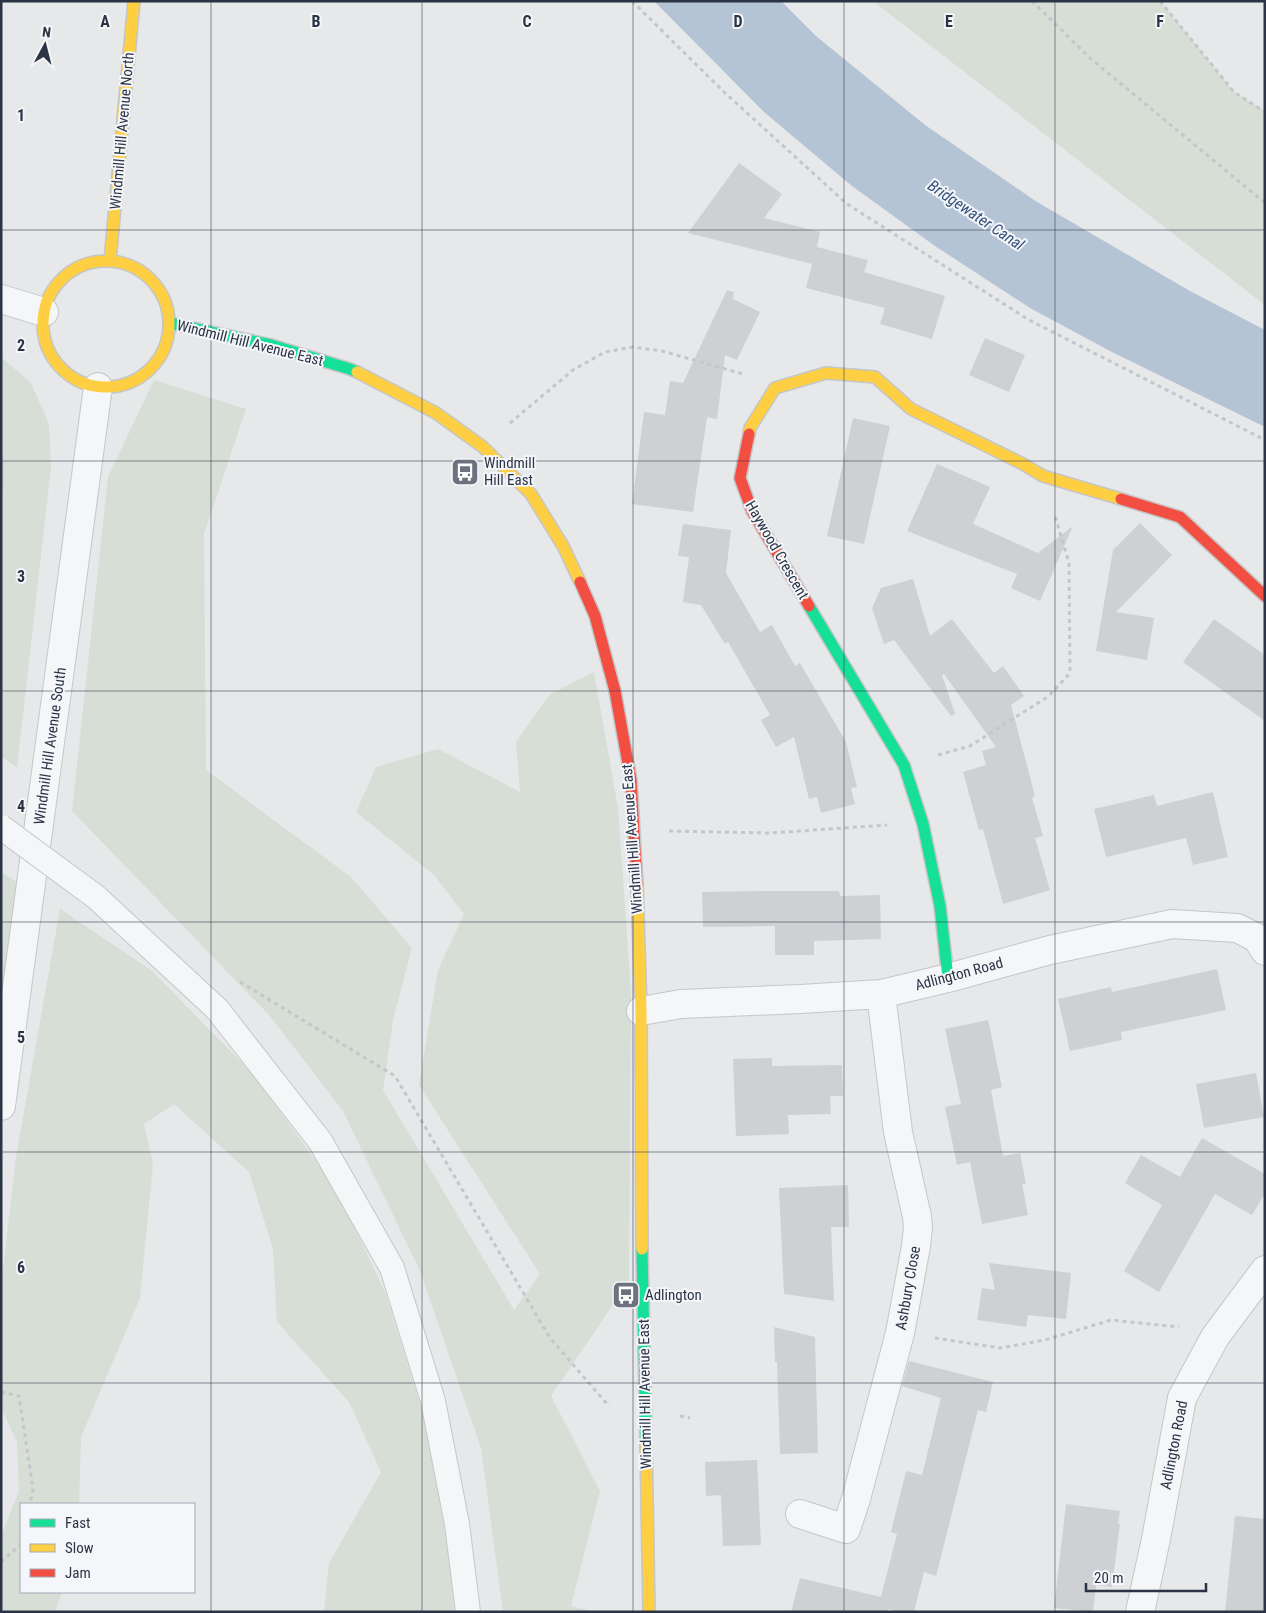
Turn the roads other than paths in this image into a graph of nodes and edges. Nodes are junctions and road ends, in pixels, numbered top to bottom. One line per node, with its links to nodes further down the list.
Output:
1 (134, 1): 2 (street, Windmill Hill Avenue North)
2 (110, 260): 4 (street); 5 (street)
3 (1, 298): 4 (street)
4 (44, 312): 6 (street)
5 (169, 323): 6 (street); 12 (street, Windmill Hill Avenue East)
6 (98, 386): 13 (street, Windmill Hill Avenue South)
7 (1265, 596): 10 (street, Haywood Crescent)
8 (1, 827): 16 (lane, bridge)
9 (1262, 937): 10 (street, Adlington Road)
10 (948, 978): 11 (street, Adlington Road)
11 (881, 994): 12 (street, Adlington Road); 15 (street, Ashbury Close)
12 (640, 1012): 17 (street, Windmill Hill Avenue East)
13 (1, 1106)
14 (1265, 1270): 18 (street, Adlington Road)
15 (800, 1514)
16 (468, 1612)
17 (649, 1612)
18 (1140, 1612)

